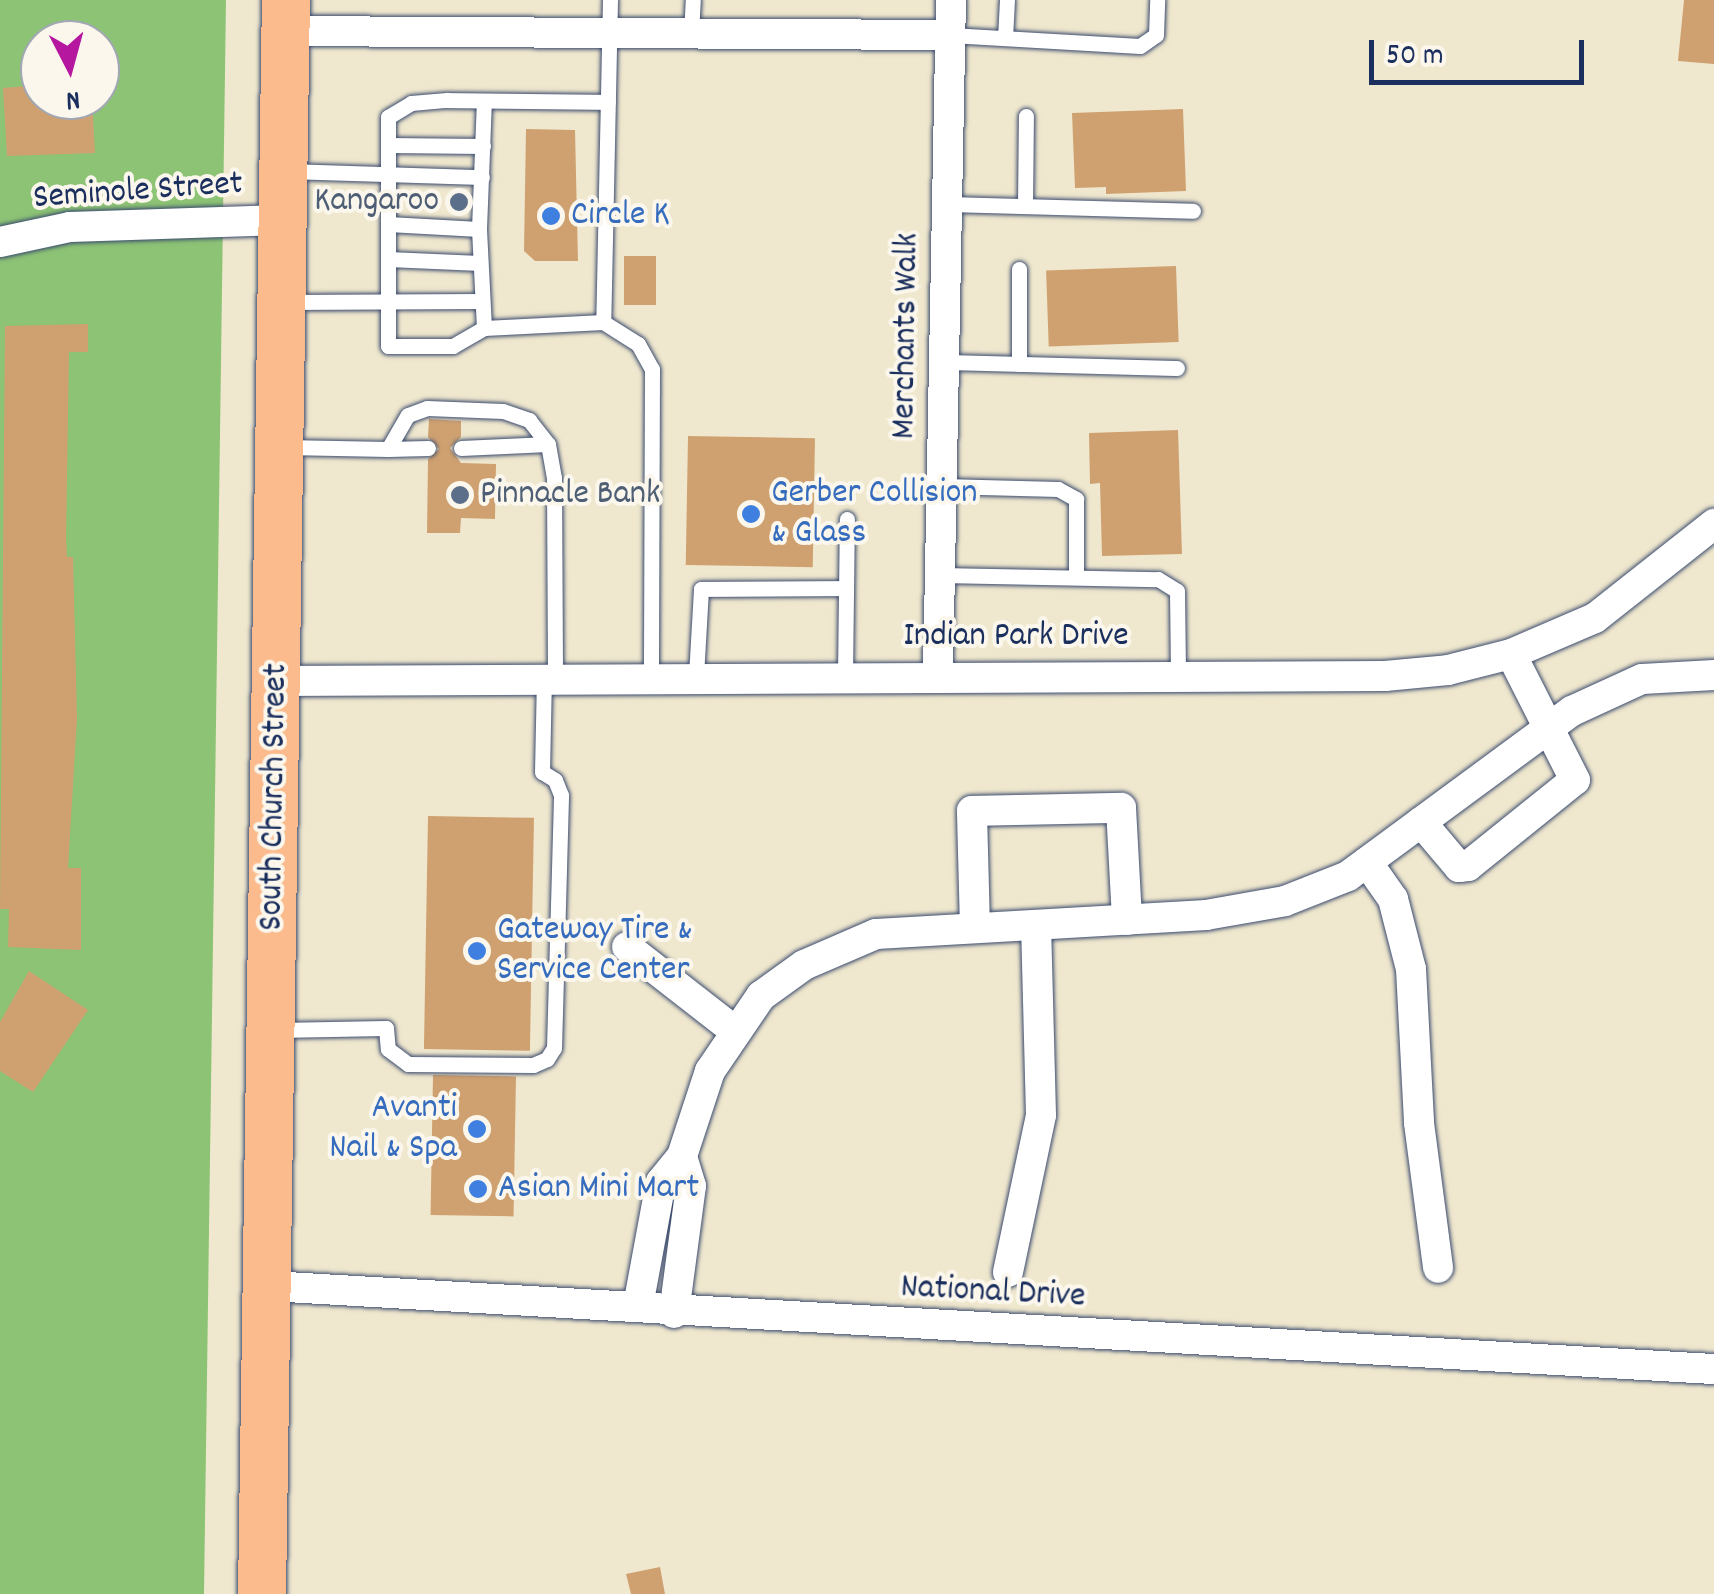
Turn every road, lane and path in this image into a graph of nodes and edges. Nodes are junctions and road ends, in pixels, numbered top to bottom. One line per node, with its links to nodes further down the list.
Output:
1 (610, 0): 7 (lane)
2 (693, 0): 8 (lane)
3 (950, 0): 9 (street, Merchants Walk)
4 (1007, 0): 10 (lane)
5 (1157, 0): 10 (lane)
6 (287, 16): 7 (street); 16 (highway, South Church Street)
7 (609, 33): 8 (street); 12 (lane)
8 (691, 34): 9 (street)
9 (950, 36): 10 (lane); 19 (street, Merchants Walk)
10 (1005, 38)
11 (484, 101): 12 (lane); 14 (lane); 15 (lane)
12 (608, 102): 32 (lane)
13 (1026, 116): 20 (lane)
14 (388, 145): 15 (lane); 17 (lane)
15 (483, 146): 18 (lane)
16 (284, 170): 17 (lane); 22 (highway, South Church Street)
17 (388, 172): 18 (lane); 23 (lane)
18 (482, 177): 24 (lane)
19 (947, 204): 20 (lane); 34 (street, Merchants Walk)
20 (1025, 206): 21 (lane)
21 (1193, 212)
22 (282, 220): 25 (street, Seminole Street); 31 (highway, South Church Street)
23 (388, 224): 24 (lane); 26 (lane)
24 (479, 229): 27 (lane)
25 (0, 242)
26 (388, 260): 27 (lane); 29 (lane)
27 (480, 263): 30 (lane)
28 (1018, 269): 35 (lane)
29 (388, 301): 30 (lane); 31 (lane); 33 (lane)
30 (480, 301): 33 (lane)
31 (281, 302): 38 (highway, South Church Street)
32 (603, 322): 33 (lane); 54 (lane)
33 (484, 328)
34 (945, 362): 35 (lane); 42 (street, Merchants Walk)
35 (1019, 364): 36 (lane)
36 (1178, 368)
37 (548, 444): 40 (lane); 41 (lane); 55 (lane)
38 (279, 448): 41 (lane); 56 (highway, South Church Street)
39 (428, 448): 41 (lane)
40 (461, 448)
41 (388, 450)
42 (942, 486): 45 (street, Merchants Walk); 46 (lane)
43 (847, 519): 47 (lane)
44 (1714, 524): 48 (street, Indian Park Drive)
45 (940, 575): 46 (lane); 49 (street, Merchants Walk)
46 (1076, 577): 53 (lane)
47 (846, 588): 50 (lane); 52 (lane)
48 (1511, 654): 53 (street, Indian Park Drive); 57 (street)
49 (938, 674): 50 (street, Indian Park Drive); 53 (street, Indian Park Drive)
50 (845, 675): 52 (street, Indian Park Drive)
51 (1714, 675): 57 (street)
52 (696, 676): 54 (street, Indian Park Drive)
53 (1178, 676)
54 (651, 677): 55 (street, Indian Park Drive)
55 (550, 680): 56 (street, Indian Park Drive); 64 (lane)
56 (276, 681): 64 (highway, South Church Street)
57 (1547, 729): 58 (street); 58 (street)
58 (1421, 822): 59 (street)
59 (1367, 862): 60 (street); 67 (street)
60 (1128, 920): 61 (street); 62 (street)
61 (1036, 925): 62 (street); 68 (street)
62 (975, 928): 65 (street)
63 (628, 947): 65 (street)
64 (272, 1030): 69 (highway, South Church Street)
65 (736, 1032): 66 (street)
66 (682, 1156): 70 (street); 71 (street)
67 (1438, 1268)
68 (1008, 1272)
69 (269, 1286): 70 (street, National Drive); 73 (highway, South Church Street)
70 (638, 1306): 71 (street, National Drive)
71 (674, 1313): 72 (street, National Drive)
72 (1714, 1369)
73 (262, 1594)

